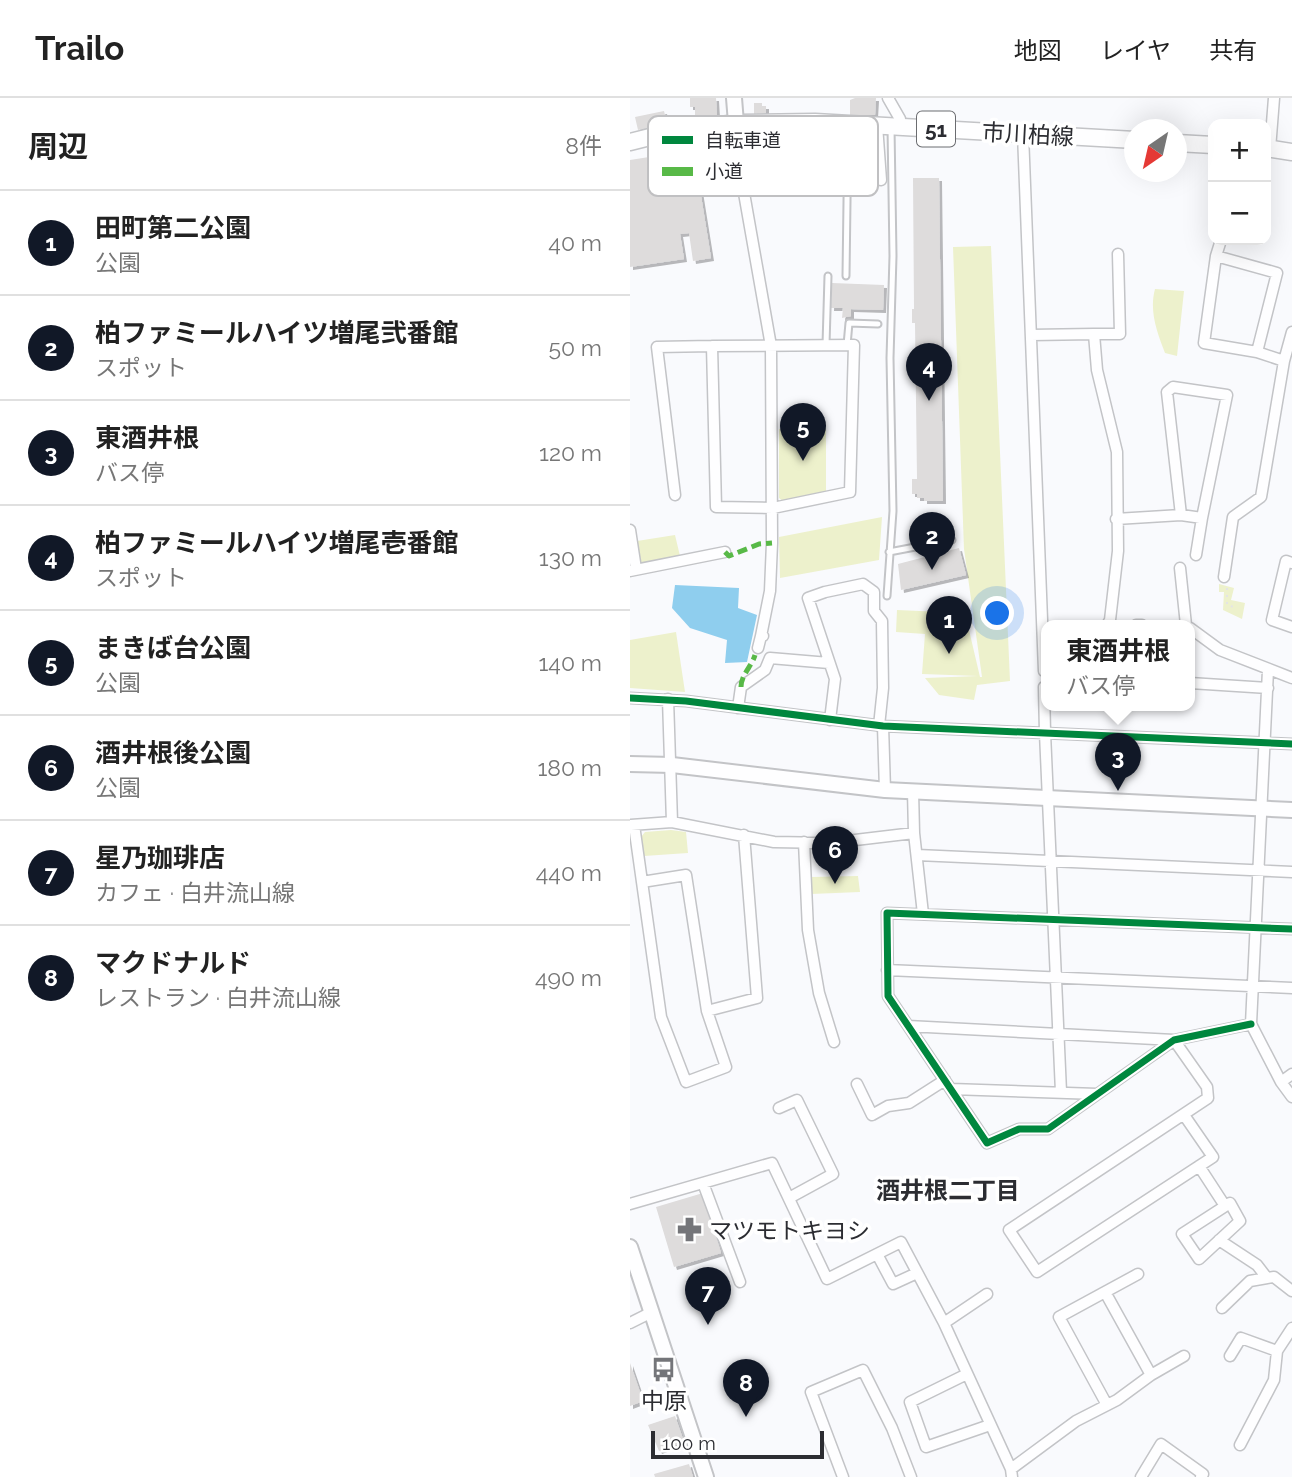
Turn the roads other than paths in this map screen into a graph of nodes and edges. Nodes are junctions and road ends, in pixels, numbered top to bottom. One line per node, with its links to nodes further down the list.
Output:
1 (734, 98): 4 (street)
2 (888, 98): 7 (street)
3 (1274, 98): 5 (street)
4 (735, 116)
5 (1271, 123)
6 (878, 125): 7 (main road, 市川柏線 / 51)
7 (890, 126): 8 (main road, 市川柏線 / 51); 16 (street); 39 (lane)
8 (1023, 134): 10 (main road, 市川柏線 / 51); 27 (street)
9 (648, 138): 11 (main road, 市川柏線 / 51)
10 (1124, 139)
11 (630, 142)
12 (1187, 143): 13 (main road)
13 (1208, 145)
14 (1271, 148): 15 (main road)
15 (1292, 152)
16 (881, 180)
17 (745, 196): 31 (street)
18 (848, 196): 23 (lane)
19 (1219, 245): 21 (street)
20 (1118, 254): 26 (street)
21 (1216, 256): 32 (street); 32 (street)
22 (828, 276): 28 (lane)
23 (846, 276)
24 (878, 324): 29 (lane)
25 (1292, 332): 33 (street)
26 (1094, 334): 27 (street); 37 (street)
27 (1031, 335): 51 (street)
28 (826, 345): 29 (street); 31 (street)
29 (847, 345): 35 (street)
30 (712, 346): 31 (street); 34 (street); 35 (street)
31 (771, 346): 35 (street)
32 (1257, 352): 33 (street)
33 (1284, 361): 49 (street)
34 (675, 495)
35 (773, 508): 56 (street)
36 (1181, 515): 37 (street); 38 (street); 38 (street)
37 (1116, 519): 52 (street)
38 (1202, 519): 45 (street)
39 (891, 527): 40 (lane); 44 (lane)
40 (901, 528)
41 (630, 530): 48 (street)
42 (952, 540): 44 (lane)
43 (725, 552): 48 (street)
44 (889, 552): 50 (lane)
45 (1196, 555)
46 (1292, 563): 54 (street)
47 (1180, 568): 53 (street)
48 (633, 570)
49 (1224, 577)
50 (887, 596)
51 (1043, 620)
52 (1110, 620)
53 (1185, 620)
54 (1292, 627)
55 (1195, 632): 58 (street)
56 (758, 648)
57 (829, 663): 64 (street); 66 (street); 67 (street)
58 (1268, 670): 59 (street); 61 (street)
59 (1292, 678)
60 (1195, 683): 61 (street)
61 (1268, 688): 69 (street)
62 (630, 698): 63 (street)
63 (668, 699): 64 (street); 72 (street)
64 (738, 708): 66 (street)
65 (1045, 711): 68 (street)
66 (830, 720): 67 (street)
67 (881, 726): 68 (street); 73 (street)
68 (1045, 733): 69 (street); 75 (street)
69 (1265, 743): 70 (street); 76 (street)
70 (1292, 744)
71 (630, 764): 72 (street)
72 (672, 765): 73 (street); 78 (street)
73 (885, 790): 74 (street)
74 (913, 791): 75 (street); 80 (street)
75 (1049, 797): 76 (street); 84 (street)
76 (1262, 808): 77 (street); 85 (street)
77 (1292, 810)
78 (673, 822): 79 (street); 81 (street)
79 (632, 825): 87 (street)
80 (914, 833): 82 (street); 83 (street)
81 (744, 835): 82 (street); 96 (street)
82 (804, 842): 101 (street)
83 (916, 855): 84 (street); 88 (street)
84 (1051, 861): 85 (street); 89 (street)
85 (1258, 870): 86 (street); 90 (street)
86 (1292, 872)
87 (642, 882): 96 (street); 96 (street)
88 (923, 914): 89 (street); 92 (street)
89 (1054, 920): 90 (street); 93 (street)
90 (1256, 927): 91 (street); 94 (street)
91 (1292, 929)
92 (887, 970): 93 (street); 98 (street)
93 (1056, 977): 94 (street); 99 (street)
94 (1253, 986): 95 (street); 97 (street)
95 (1292, 988)
96 (707, 1011)
97 (1251, 1024): 100 (street); 103 (street)
98 (908, 1026): 99 (street); 105 (street)
99 (1058, 1033): 100 (street); 106 (street)
100 (1174, 1040): 107 (street); 110 (street)
101 (834, 1042)
102 (1292, 1074): 103 (street)
103 (1281, 1082): 108 (street)
104 (857, 1084): 105 (street)
105 (948, 1084): 106 (street); 107 (street)
106 (1060, 1092): 107 (street)
107 (1098, 1094)
108 (1292, 1097)
109 (779, 1108): 113 (street)
110 (1184, 1115): 111 (street); 111 (street)
111 (1199, 1166): 115 (street)
112 (703, 1182): 113 (street); 114 (street); 122 (street)
113 (789, 1198): 118 (street)
114 (630, 1204)
115 (1225, 1206): 116 (street); 116 (street)
116 (1219, 1240): 121 (street)
117 (630, 1247): 127 (street)
118 (877, 1254): 119 (street); 119 (street)
119 (917, 1273): 129 (street)
120 (1138, 1274): 124 (street)
121 (1267, 1278): 123 (street); 126 (street)
122 (740, 1282)
123 (1292, 1291)
124 (1105, 1292): 135 (street); 136 (street)
125 (988, 1294): 129 (street)
126 (1222, 1308)
127 (652, 1312): 128 (street); 140 (street)
128 (630, 1323)
129 (944, 1323): 134 (street)
130 (1292, 1328): 131 (street)
131 (1277, 1351): 133 (street); 138 (street)
132 (1184, 1356): 135 (street)
133 (1230, 1356)
134 (967, 1374): 137 (street); 137 (street)
135 (1151, 1375): 136 (street)
136 (1107, 1405): 139 (street)
137 (990, 1425): 139 (street)
138 (1240, 1445)
139 (1012, 1473)
140 (706, 1477)
141 (843, 1477): 142 (street)
142 (911, 1477)
143 (1140, 1477): 144 (street)
144 (1201, 1477)

